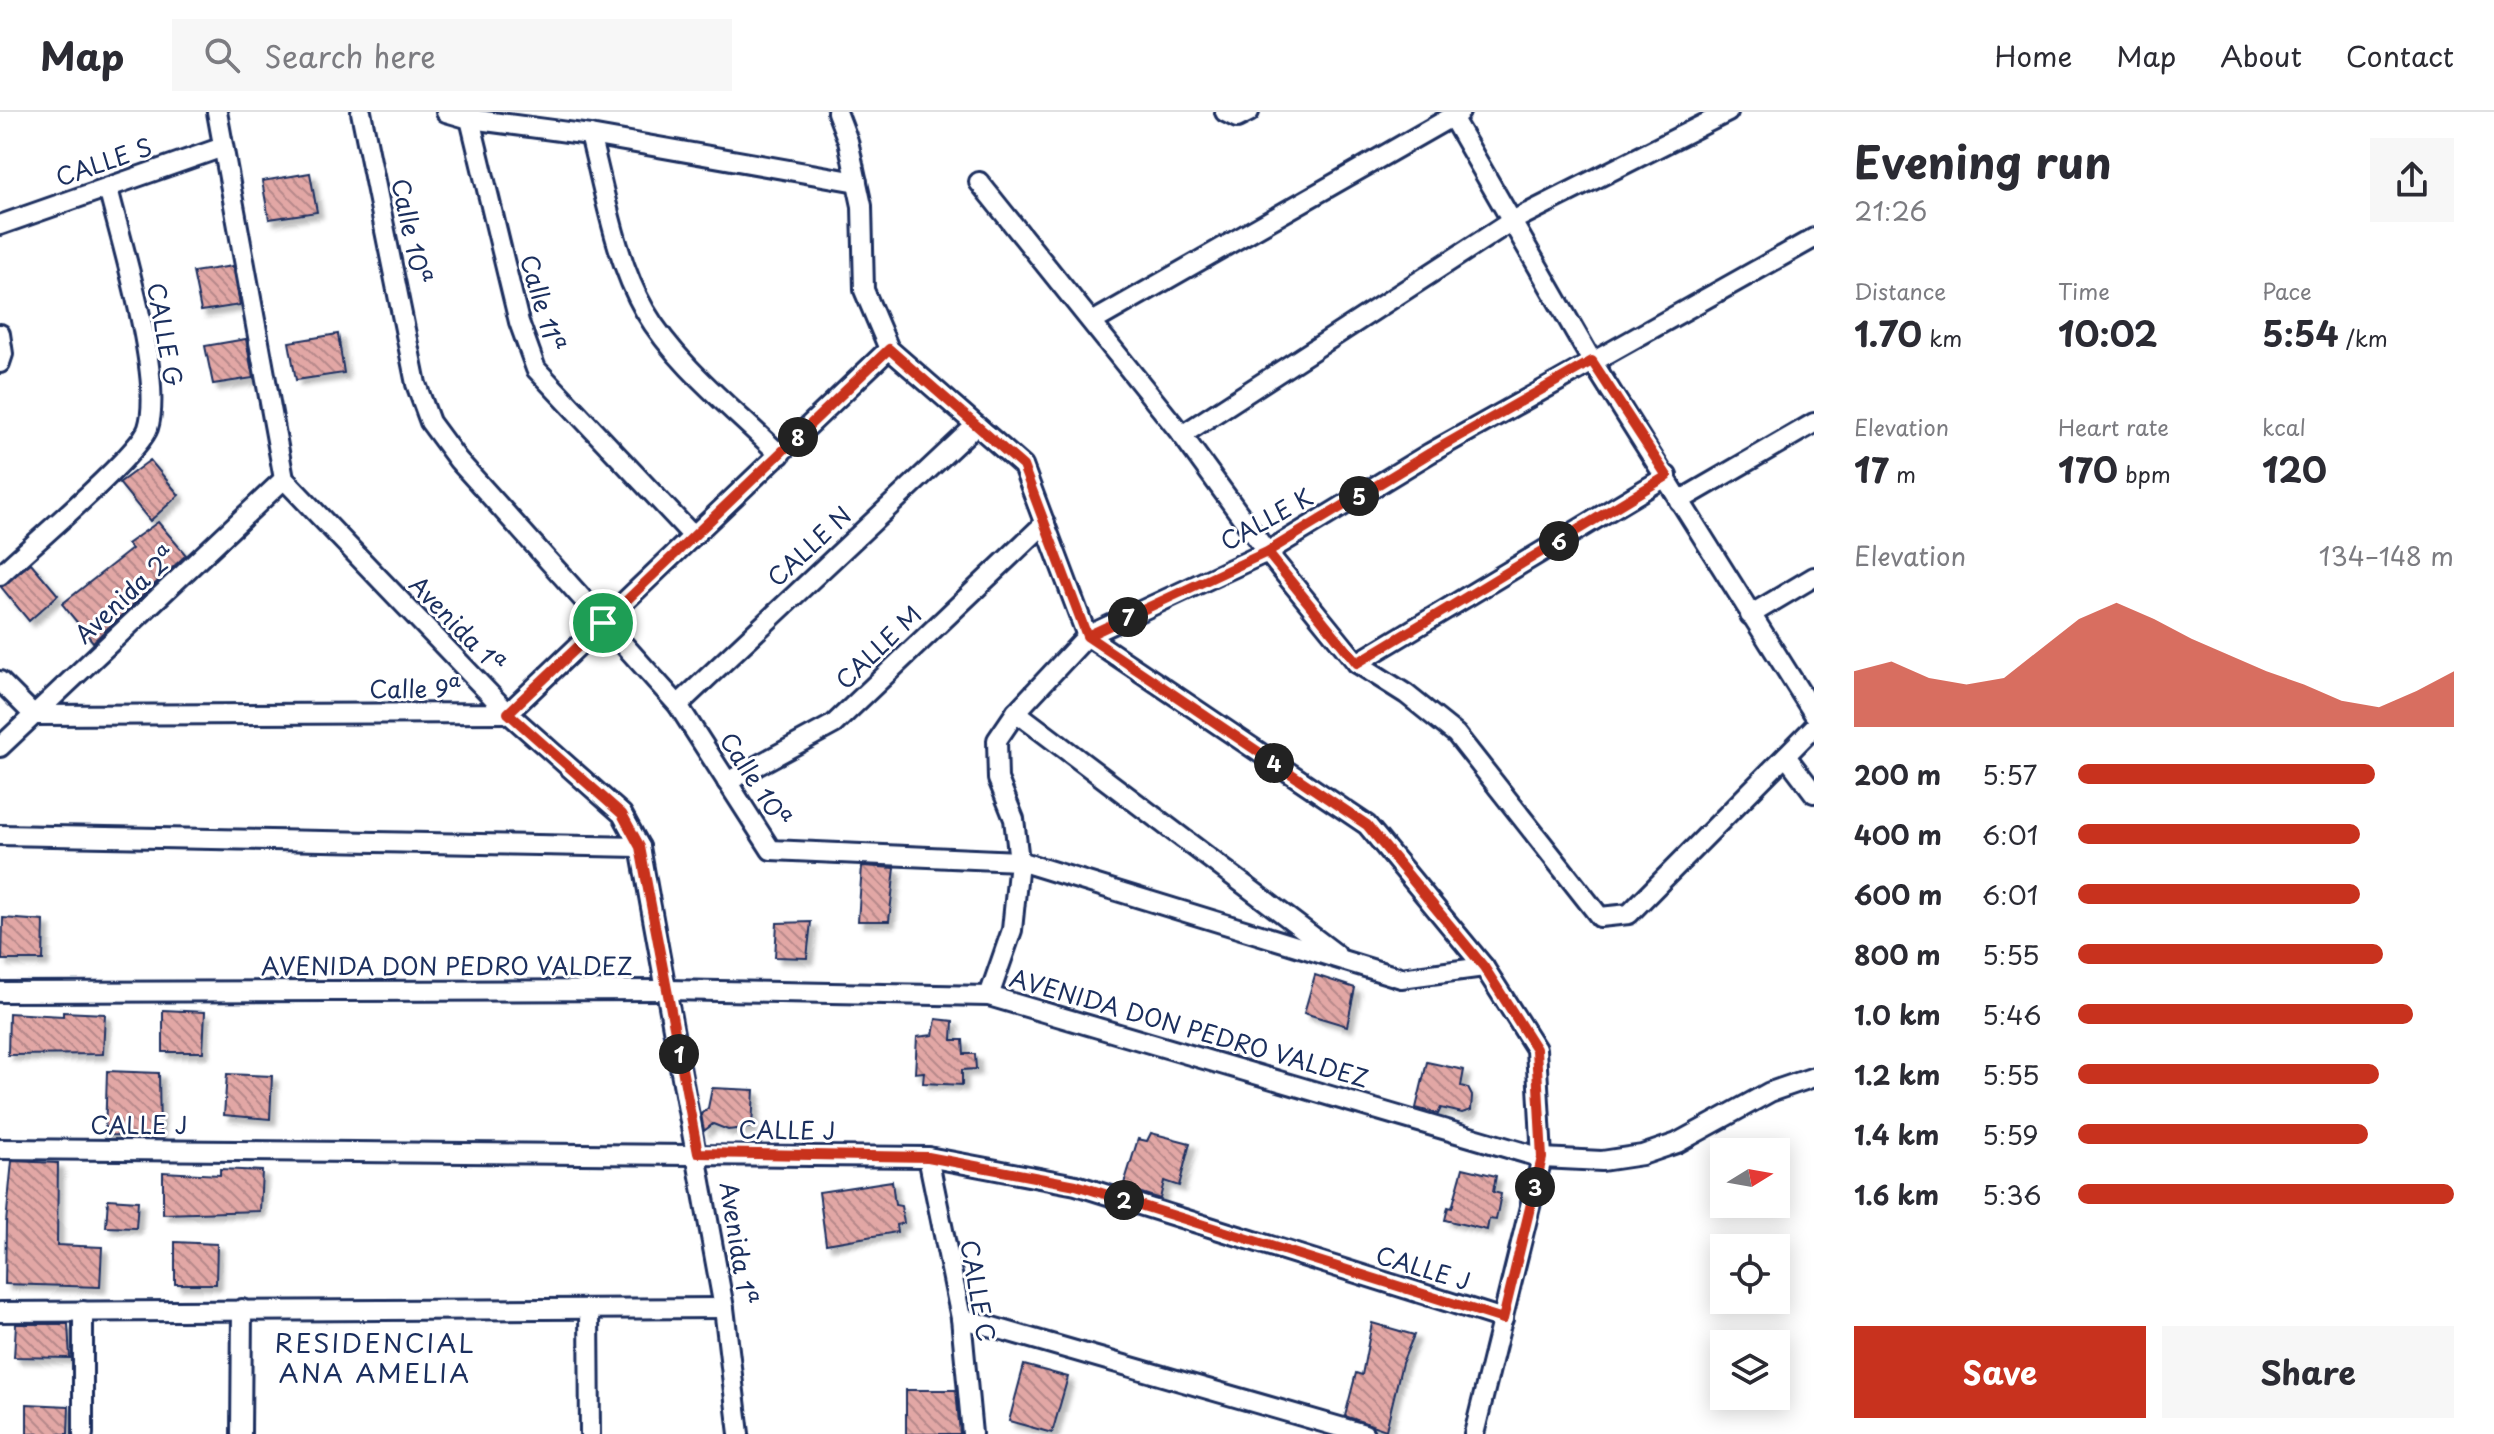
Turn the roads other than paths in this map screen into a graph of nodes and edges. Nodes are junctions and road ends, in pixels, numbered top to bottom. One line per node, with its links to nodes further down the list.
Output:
1 (217, 112): 11 (street)
2 (361, 112): 36 (street, Calle 10ª)
3 (446, 112): 9 (street)
4 (837, 112): 12 (street)
5 (1225, 112): 6 (street)
6 (1249, 112)
7 (1728, 112): 15 (street)
8 (1456, 114): 15 (street); 18 (street)
9 (470, 119): 10 (street); 31 (street, Calle 11ª)
10 (590, 135): 12 (street); 26 (street)
11 (223, 147): 14 (street, CALLE S); 28 (street)
12 (857, 182): 20 (street)
13 (979, 182): 18 (street)
14 (108, 188): 16 (street, CALLE S); 33 (street, CALLE G)
15 (1510, 222): 21 (street); 25 (street)
16 (0, 225)
17 (1814, 238): 21 (street, CALLE K)
18 (1094, 321): 25 (street)
19 (0, 334): 22 (street)
20 (889, 349): 24 (street); 26 (street)
21 (1592, 361): 27 (street); 32 (street, CALLE K)
22 (0, 363)
23 (1814, 423): 29 (street)
24 (976, 425): 30 (street); 40 (street, CALLE N)
25 (1182, 435): 32 (street)
26 (780, 455): 31 (street)
27 (1667, 476): 29 (street); 38 (street)
28 (284, 479): 42 (street, Avenida 1ª); 44 (street, Avenida 2ª)
29 (1679, 501): 35 (street)
30 (1045, 523): 37 (street); 48 (street, CALLE M)
31 (693, 536): 36 (street)
32 (1267, 552): 37 (street, CALLE K); 38 (street)
33 (0, 575)
34 (1814, 577): 35 (street)
35 (1750, 615): 43 (street)
36 (603, 623): 40 (street, Calle 10ª); 42 (street)
37 (1087, 636): 41 (street, CALLE K); 54 (street)
38 (1357, 663): 47 (street)
39 (0, 681): 44 (street)
40 (678, 705): 48 (street, Calle 10ª)
41 (1016, 712): 52 (street, CALLE K); 53 (street)
42 (508, 713): 44 (street, Calle 9ª); 51 (street, Avenida 1ª)
43 (1814, 714)
44 (34, 715): 46 (street, Avenida 2ª)
45 (1814, 727): 47 (street)
46 (0, 747)
47 (1786, 756): 49 (street)
48 (727, 782): 52 (street, Calle 10ª)
49 (1814, 793)
50 (0, 835): 51 (street)
51 (640, 847): 55 (street, Avenida 1ª)
52 (1019, 861): 53 (street, Calle 10ª); 57 (street, CALLE K)
53 (1345, 961): 54 (street, Calle 10ª)
54 (1484, 967): 62 (street)
55 (667, 990): 56 (street, AVENIDA DON PEDRO VALDEZ); 57 (street, AVENIDA DON PEDRO VALDEZ); 60 (street, Avenida 1ª)
56 (0, 992)
57 (989, 996): 62 (street, AVENIDA DON PEDRO VALDEZ)
58 (1814, 1077): 62 (street, AVENIDA DON PEDRO VALDEZ)
59 (0, 1149): 60 (street, CALLE J)
60 (698, 1153): 61 (street, CALLE J); 63 (street, Avenida 1ª)
61 (928, 1157): 68 (street, CALLE C); 69 (street, CALLE J)
62 (1542, 1158): 69 (street)
63 (724, 1308): 65 (street); 73 (street, Avenida 1ª)
64 (242, 1309): 65 (street); 66 (street); 71 (street)
65 (589, 1309): 72 (street)
66 (83, 1311): 67 (street); 70 (street)
67 (0, 1312)
68 (961, 1318): 74 (street, CALLE C); 75 (street)
69 (1503, 1319): 76 (street)
70 (83, 1434)
71 (241, 1434)
72 (590, 1434)
73 (739, 1434)
74 (972, 1434)
75 (1364, 1434)
76 (1474, 1434)

